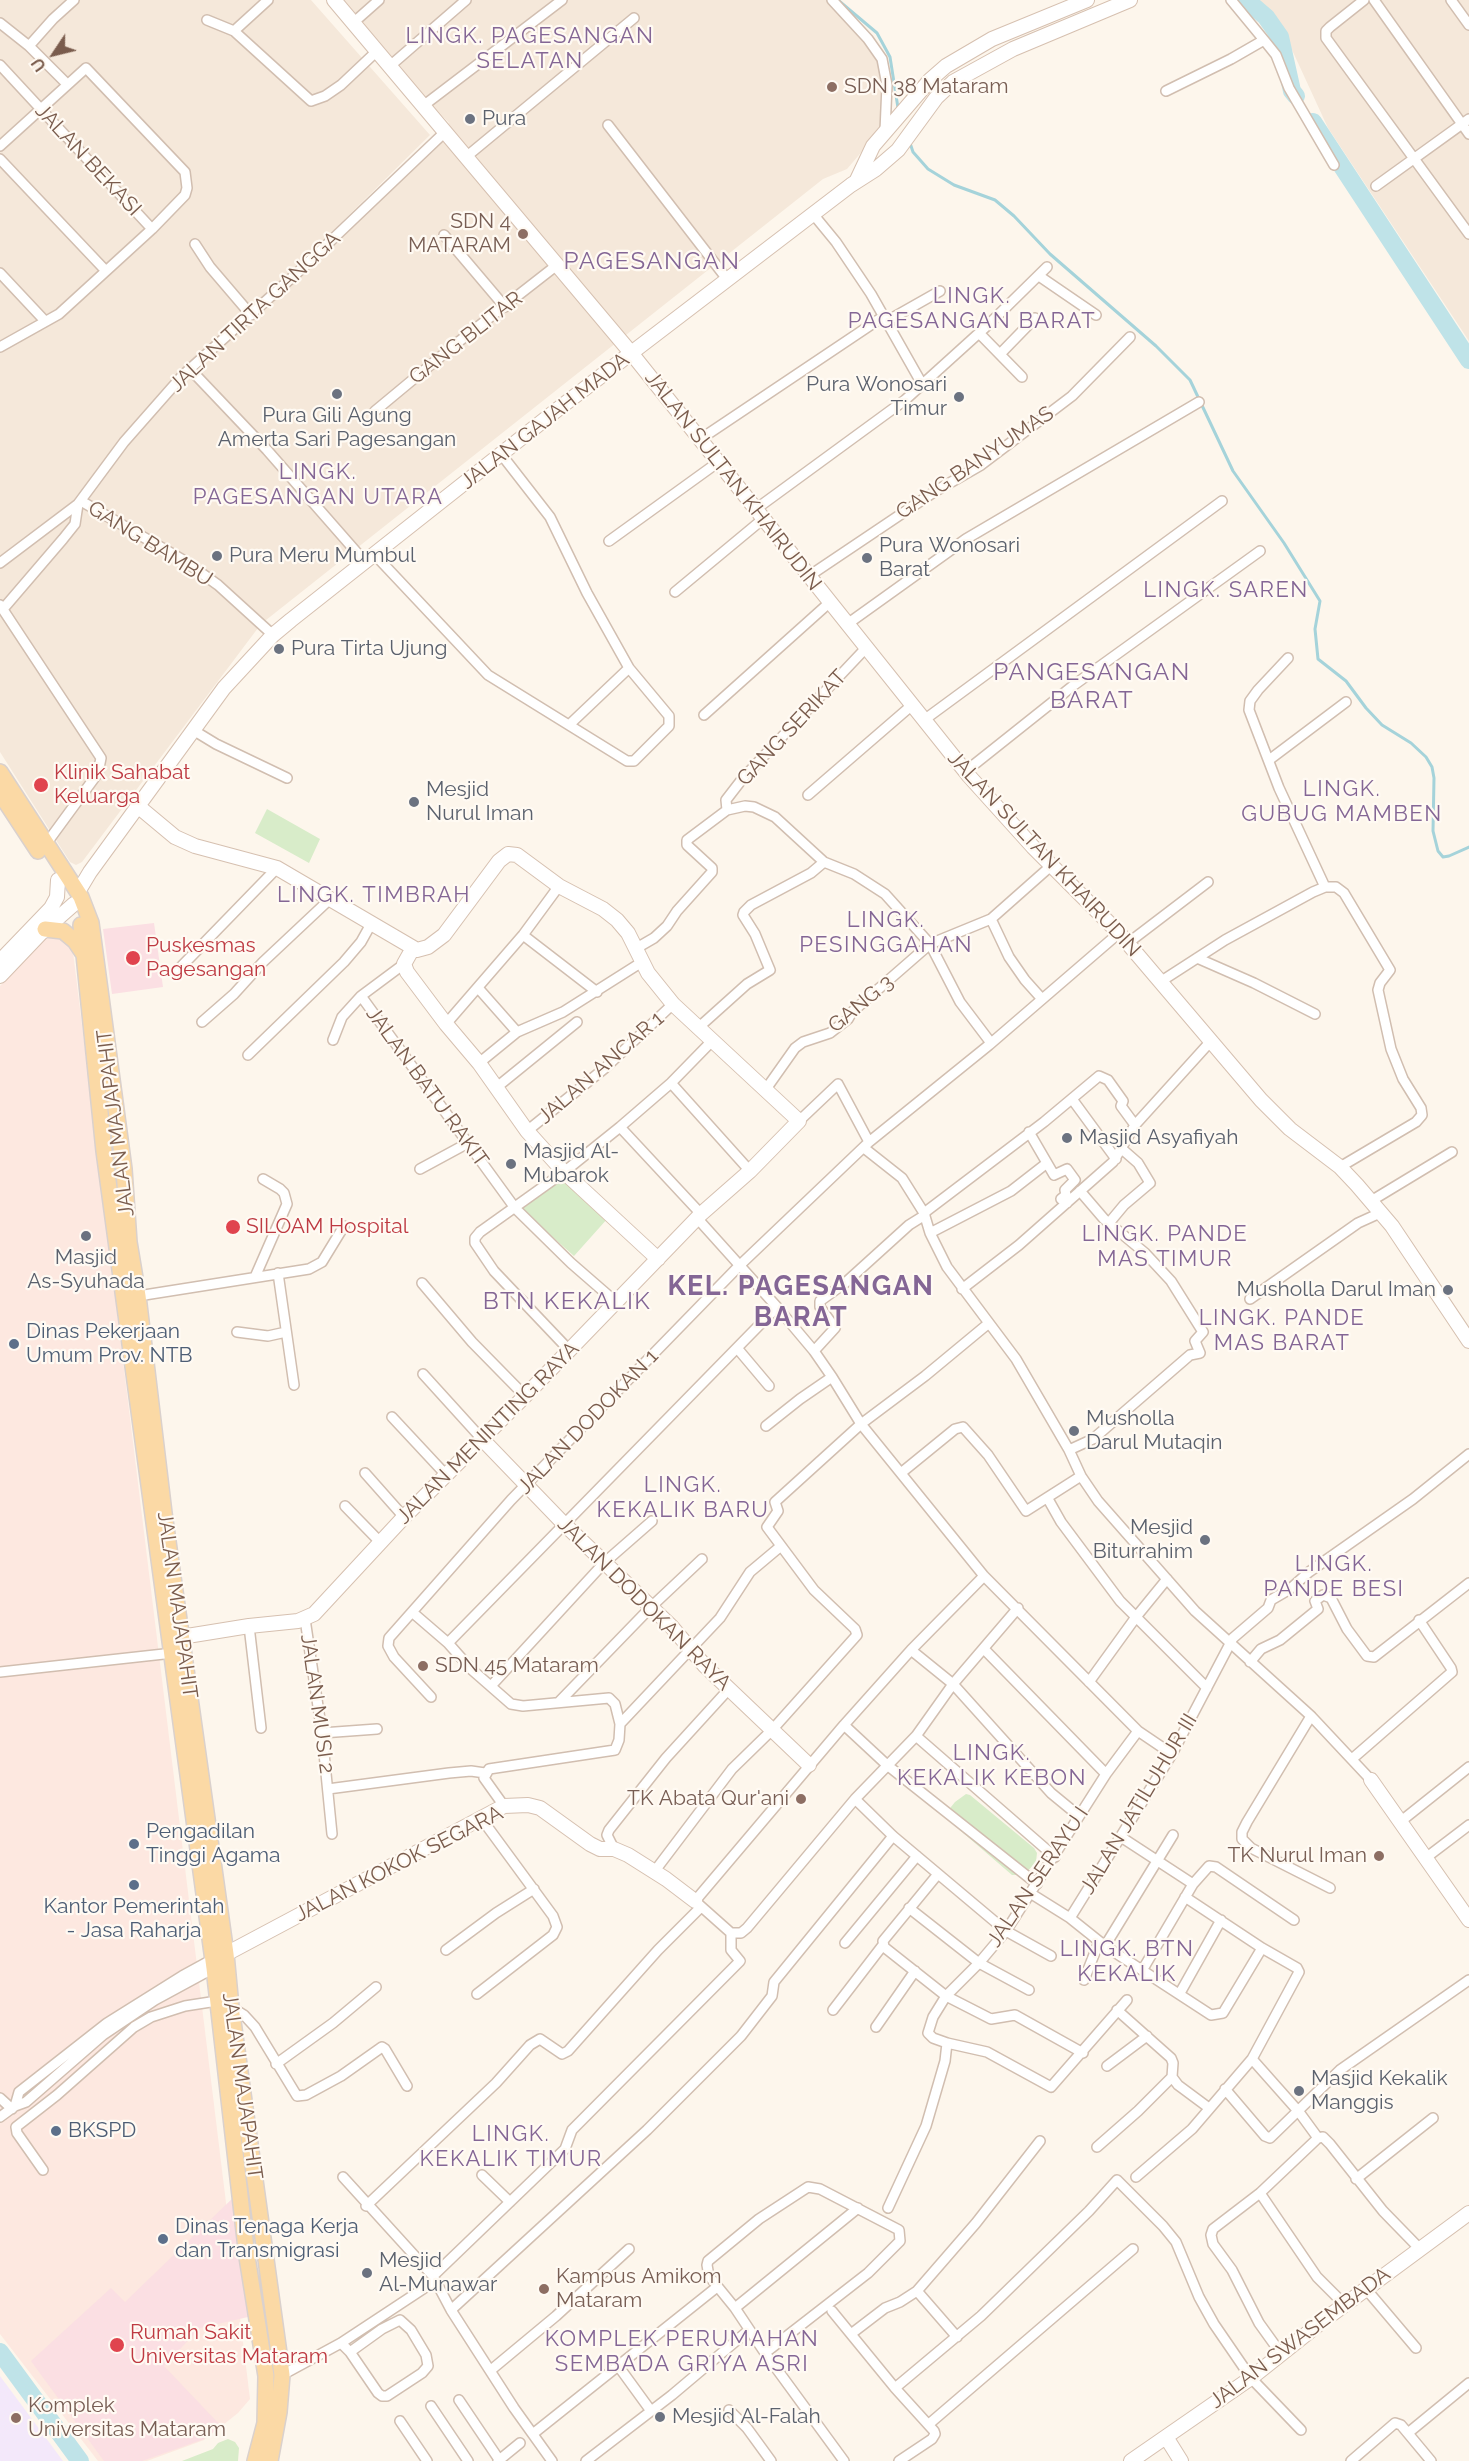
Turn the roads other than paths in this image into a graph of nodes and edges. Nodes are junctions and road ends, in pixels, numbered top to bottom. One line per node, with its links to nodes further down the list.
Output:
1 (74, 0): 22 (street)
2 (268, 0): 19 (street)
3 (334, 0): 17 (street, JALAN SULTAN KHAIRUDIN)
4 (379, 0): 17 (street)
5 (466, 0): 26 (street)
6 (562, 0): 29 (street)
7 (832, 0): 33 (street)
8 (1087, 0): 20 (street, JALAN GAJAH MADA)
9 (1130, 0): 23 (street, JALAN GAJAH MADA)
10 (1231, 0): 21 (street)
11 (1364, 0): 38 (street)
12 (1374, 0): 31 (street)
13 (1451, 0): 18 (street)
14 (634, 18): 37 (street)
15 (207, 20): 19 (street)
16 (0, 23): 22 (street)
17 (353, 23): 24 (street, JALAN SULTAN KHAIRUDIN)
18 (1469, 25)
19 (234, 31): 24 (street)
20 (1009, 32): 23 (street); 33 (street, JALAN GAJAH MADA)
21 (1264, 40): 28 (street); 40 (street)
22 (29, 46): 27 (street)
23 (1013, 49): 41 (street, JALAN GAJAH MADA)
24 (377, 51): 26 (street, JALAN SULTAN KHAIRUDIN)
25 (0, 65): 30 (street, JALAN BEKASI)
26 (390, 66): 29 (street, JALAN SULTAN KHAIRUDIN)
27 (67, 84): 30 (street); 44 (street)
28 (1166, 91)
29 (423, 106): 34 (street, JALAN SULTAN KHAIRUDIN)
30 (41, 108): 36 (street); 44 (street, JALAN BEKASI)
31 (1465, 121): 35 (street); 38 (street)
32 (608, 125): 53 (street)
33 (885, 131): 41 (street, JALAN GAJAH MADA)
34 (445, 132): 37 (street, JALAN SULTAN KHAIRUDIN); 56 (street, JALAN TIRTA GANGGA)
35 (1469, 134)
36 (0, 146)
37 (466, 157): 48 (street, JALAN SULTAN KHAIRUDIN)
38 (1414, 158): 42 (street); 45 (street)
39 (0, 159): 50 (street)
40 (1334, 165)
41 (857, 180): 43 (street, JALAN GAJAH MADA)
42 (1376, 186)
43 (813, 214): 53 (street, JALAN GAJAH MADA); 58 (street)
44 (152, 229): 50 (street)
45 (1469, 234)
46 (444, 235): 55 (street)
47 (195, 244): 56 (street)
48 (557, 266): 55 (street, GANG BLITAR); 65 (street, JALAN SULTAN KHAIRUDIN)
49 (1047, 267): 52 (street)
50 (106, 271): 60 (street)
51 (0, 273): 60 (street)
52 (1039, 276): 57 (street); 61 (street)
53 (727, 279): 65 (street, JALAN GAJAH MADA)
54 (940, 291): 58 (street)
55 (506, 308): 70 (street, GANG BLITAR)
56 (251, 315): 66 (street, JALAN TIRTA GANGGA)
57 (1096, 315)
58 (886, 318): 68 (street); 71 (street)
59 (1035, 318): 64 (street)
60 (45, 321): 63 (street)
61 (979, 333): 64 (street); 68 (street)
62 (1130, 337): 81 (street, GANG BANYUMAS)
63 (0, 347)
64 (1001, 353): 67 (street)
65 (632, 354): 71 (street, JALAN SULTAN KHAIRUDIN); 72 (street, JALAN GAJAH MADA)
66 (190, 369): 75 (street, JALAN TIRTA GANGGA); 79 (street)
67 (1022, 377)
68 (922, 384): 76 (street)
69 (1199, 402): 85 (street)
70 (375, 411)
71 (699, 440): 73 (street, JALAN SULTAN KHAIRUDIN)
72 (501, 454): 79 (street, JALAN GAJAH MADA); 89 (street)
73 (717, 463): 76 (street, JALAN SULTAN KHAIRUDIN); 77 (street)
74 (1222, 501): 93 (street)
75 (80, 502): 80 (street); 84 (street); 86 (street, GANG BAMBU)
76 (760, 514): 81 (street, JALAN SULTAN KHAIRUDIN); 82 (street)
77 (609, 541)
78 (1260, 551): 97 (street)
79 (370, 559): 86 (street, JALAN GAJAH MADA); 94 (street)
80 (0, 563)
81 (809, 576): 83 (street, JALAN SULTAN KHAIRUDIN)
82 (675, 592)
83 (829, 603): 85 (street, JALAN SULTAN KHAIRUDIN); 92 (street)
84 (1, 607): 104 (street)
85 (846, 625): 87 (street, JALAN SULTAN KHAIRUDIN)
86 (273, 635): 95 (street, JALAN GAJAH MADA)
87 (865, 649): 91 (street, JALAN SULTAN KHAIRUDIN); 103 (street, GANG SERIKAT)
88 (1288, 658): 96 (street)
89 (629, 668): 94 (street); 94 (street)
90 (1346, 702): 96 (street)
91 (911, 706): 93 (street, JALAN SULTAN KHAIRUDIN); 101 (street)
92 (704, 716)
93 (924, 720): 97 (street, JALAN SULTAN KHAIRUDIN)
94 (569, 725)
95 (193, 730): 99 (street); 102 (street, JALAN GAJAH MADA)
96 (1269, 760): 111 (street)
97 (966, 771): 106 (street, JALAN SULTAN KHAIRUDIN)
98 (0, 772): 104 (main road, JALAN MAJAPAHIT)
99 (287, 778)
100 (0, 794): 108 (main road, JALAN MAJAPAHIT)
101 (808, 795)
102 (139, 807): 107 (street); 112 (street, JALAN GAJAH MADA)
103 (727, 810): 105 (street); 121 (street)
104 (46, 844): 112 (main road, JALAN MAJAPAHIT)
105 (824, 862): 119 (street); 139 (street)
106 (1053, 865): 114 (street, GANG 3); 118 (street, JALAN SULTAN KHAIRUDIN)
107 (277, 868): 113 (street); 127 (street)
108 (58, 880): 112 (main road, JALAN MAJAPAHIT); 116 (street)
109 (1208, 882): 118 (street, JALAN DODOKAN 1)
110 (560, 886): 117 (street); 120 (street); 121 (street)
111 (1325, 887): 123 (street); 162 (street)
112 (74, 897): 116 (street, JALAN GAJAH MADA); 122 (main road, JALAN MAJAPAHIT); 182 (main road, JALAN MAJAPAHIT)
113 (329, 900): 115 (street); 136 (street)
114 (991, 920): 119 (street, GANG 3); 133 (street)
115 (371, 924): 120 (street); 145 (street)
116 (43, 927): 122 (main road); 124 (street); 128 (street)
117 (524, 935): 130 (street); 131 (street)
118 (1123, 938): 129 (street, JALAN SULTAN KHAIRUDIN); 133 (street, JALAN DODOKAN 1)
119 (930, 944): 144 (street); 149 (street, GANG 3)
120 (413, 948): 126 (street, JALAN BATU RAKIT)
121 (635, 949): 125 (street)
122 (85, 956): 189 (main road, JALAN MAJAPAHIT)
123 (1197, 958): 129 (street); 135 (street)
124 (0, 961)
125 (642, 962): 131 (street); 134 (street)
126 (404, 964): 132 (street, JALAN BATU RAKIT); 138 (street)
127 (174, 975)
128 (0, 976)
129 (1160, 981): 143 (street, JALAN SULTAN KHAIRUDIN)
130 (478, 989): 138 (street); 140 (street)
131 (597, 992): 140 (street)
132 (361, 996): 141 (street); 156 (street, JALAN BATU RAKIT)
133 (1042, 999): 144 (street, JALAN DODOKAN 1)
134 (673, 1004): 139 (street); 154 (street, JALAN ANCAR 1)
135 (1315, 1014)
136 (202, 1022)
137 (577, 1022): 148 (street)
138 (446, 1024): 146 (street)
139 (698, 1028): 142 (street)
140 (517, 1032): 146 (street)
141 (333, 1040)
142 (712, 1041): 147 (street); 149 (street)
143 (1211, 1041): 152 (street); 162 (street, JALAN SULTAN KHAIRUDIN)
144 (992, 1042): 157 (street, JALAN DODOKAN 1)
145 (248, 1055)
146 (479, 1063): 148 (street)
147 (671, 1083): 153 (street); 164 (street)
148 (497, 1087): 154 (street)
149 (766, 1089): 151 (street)
150 (1072, 1099): 152 (street); 155 (street); 160 (street)
151 (800, 1121): 157 (street, JALAN MENINTING RAYA); 164 (street, JALAN MENINTING RAYA)
152 (1135, 1125): 158 (street)
153 (620, 1127): 165 (street); 172 (street)
154 (527, 1131): 165 (street)
155 (1029, 1132): 161 (street); 171 (street)
156 (468, 1143): 163 (street); 170 (street, JALAN BATU RAKIT)
157 (866, 1145): 171 (street); 177 (street, JALAN DODOKAN 1)
158 (1122, 1149): 160 (street); 173 (street)
159 (1452, 1152): 169 (street)
160 (1114, 1160): 167 (street)
161 (1047, 1163): 168 (street); 175 (street)
162 (1341, 1167): 169 (street, JALAN SULTAN KHAIRUDIN)
163 (420, 1169)
164 (750, 1171): 172 (street, JALAN MENINTING RAYA)
165 (564, 1172): 170 (street); 176 (street)
166 (263, 1179): 179 (street)
167 (1080, 1191): 168 (street); 173 (street)
168 (1067, 1203): 181 (street)
169 (1375, 1207): 183 (street); 190 (street, JALAN SULTAN KHAIRUDIN)
170 (515, 1208): 184 (street, JALAN BATU RAKIT); 192 (street)
171 (925, 1214): 175 (street); 193 (street)
172 (699, 1216): 176 (street, JALAN MENINTING RAYA); 177 (street)
173 (1109, 1223): 204 (street)
174 (344, 1226): 178 (street)
175 (930, 1233): 181 (street)
176 (658, 1259): 184 (street, JALAN MENINTING RAYA)
177 (739, 1266): 185 (street); 210 (street, JALAN DODOKAN 1)
178 (278, 1273): 179 (street); 188 (street)
179 (255, 1277): 182 (street)
180 (422, 1283): 199 (street)
181 (962, 1289): 186 (street)
182 (138, 1296): 189 (main road, JALAN MAJAPAHIT)
183 (1250, 1299)
184 (617, 1303): 192 (street, JALAN MENINTING RAYA)
185 (777, 1307): 191 (street); 193 (street)
186 (989, 1323): 201 (street); 204 (street)
187 (237, 1332): 188 (street)
188 (286, 1332): 197 (street)
189 (137, 1336): 194 (main road, JALAN MAJAPAHIT)
190 (1469, 1341)
191 (737, 1348): 198 (street); 215 (street)
192 (569, 1350): 199 (street, JALAN MENINTING RAYA)
193 (813, 1351): 196 (street)
194 (140, 1364): 230 (main road, JALAN MAJAPAHIT); 236 (main road, JALAN MAJAPAHIT)
195 (423, 1374): 203 (street)
196 (832, 1377): 201 (street); 202 (street)
197 (294, 1384)
198 (769, 1386)
199 (525, 1396): 203 (street, JALAN MENINTING RAYA)
200 (392, 1418): 208 (street)
201 (861, 1424): 207 (street); 217 (street)
202 (766, 1426)
203 (482, 1439): 208 (street, JALAN MENINTING RAYA); 210 (street, JALAN DODOKAN RAYA)
204 (1069, 1450): 209 (street)
205 (1469, 1454): 232 (street)
206 (365, 1473): 213 (street)
207 (901, 1473): 211 (street); 220 (street)
208 (447, 1476): 213 (street, JALAN MENINTING RAYA)
209 (1081, 1476): 211 (street); 221 (street)
210 (527, 1484): 215 (street, JALAN DODOKAN RAYA); 225 (street, JALAN DODOKAN 1)
211 (1048, 1499): 226 (street)
212 (345, 1506): 216 (street)
213 (404, 1517): 216 (street, JALAN MENINTING RAYA)
214 (652, 1521): 219 (street)
215 (563, 1523): 219 (street, JALAN DODOKAN RAYA); 231 (street)
216 (381, 1543): 227 (street, JALAN MENINTING RAYA)
217 (781, 1545): 234 (street); 252 (street)
218 (702, 1559): 223 (street)
219 (604, 1563): 223 (street, JALAN DODOKAN RAYA); 241 (street)
220 (984, 1576): 224 (street); 235 (street)
221 (1167, 1580): 226 (street); 232 (street)
222 (1469, 1582): 228 (street)
223 (651, 1607): 234 (street, JALAN DODOKAN RAYA); 245 (street)
224 (1018, 1608): 233 (street); 239 (street)
225 (412, 1612): 231 (street); 244 (street, JALAN DODOKAN 1)
226 (1136, 1617): 239 (street); 242 (street)
227 (305, 1619): 229 (street); 254 (street, JALAN MUSI 2)
228 (1419, 1620): 237 (street); 257 (street)
229 (249, 1626): 230 (street); 250 (street)
230 (182, 1637): 246 (main road, JALAN MAJAPAHIT)
231 (448, 1643): 241 (street)
232 (1230, 1643): 237 (street); 242 (street, JALAN JATILUHUR III)
233 (984, 1648): 240 (street); 262 (street)
234 (690, 1650): 243 (street, JALAN DODOKAN RAYA); 248 (street)
235 (911, 1650): 240 (street); 249 (street)
236 (173, 1653): 238 (street); 246 (main road, JALAN MAJAPAHIT)
237 (1250, 1662): 247 (street)
238 (0, 1672)
239 (1089, 1682): 253 (street)
240 (953, 1684): 255 (street); 267 (street)
241 (491, 1686): 245 (street)
242 (1207, 1688): 256 (street, JALAN JATILUHUR III)
243 (728, 1690): 252 (street, JALAN DODOKAN RAYA); 275 (street)
244 (431, 1697)
245 (559, 1702): 248 (street)
246 (186, 1714): 302 (main road, JALAN MAJAPAHIT)
247 (1311, 1716): 257 (street); 284 (street)
248 (620, 1724): 261 (street)
249 (844, 1725): 258 (street); 259 (street)
250 (261, 1728)
251 (377, 1729): 254 (street)
252 (772, 1730): 258 (street, JALAN DODOKAN RAYA); 280 (street)
253 (1137, 1731): 256 (street); 262 (street, JALAN SERAYU I)
254 (322, 1733): 264 (street, JALAN MUSI 2)
255 (916, 1736): 259 (street); 277 (street)
256 (1172, 1754): 274 (street, JALAN JATILUHUR III)
257 (1352, 1759): 263 (street)
258 (809, 1765): 288 (street)
259 (888, 1765): 265 (street); 282 (street)
260 (1469, 1767): 269 (street)
261 (487, 1771): 264 (street); 266 (street)
262 (1106, 1774): 267 (street, JALAN SERAYU I)
263 (1371, 1780): 269 (street)
264 (328, 1789): 271 (street, JALAN MUSI 2)
265 (855, 1799): 273 (street); 295 (street)
266 (504, 1806): 268 (street, JALAN KOKOK SEGARA); 275 (street, JALAN KOKOK SEGARA)
267 (1079, 1816): 277 (street, JALAN SERAYU I)
268 (481, 1818): 285 (street); 302 (street, JALAN KOKOK SEGARA)
269 (1400, 1822): 278 (street)
270 (1469, 1825): 278 (street)
271 (332, 1834)
272 (1173, 1835): 279 (street)
273 (893, 1836): 276 (street); 356 (street)
274 (1120, 1837): 279 (street); 290 (street, JALAN JATILUHUR III)
275 (614, 1849): 280 (street, JALAN KOKOK SEGARA)
276 (917, 1856): 281 (street); 296 (street)
277 (1055, 1857): 282 (street, JALAN SERAYU I)
278 (1426, 1857): 293 (street)
279 (1156, 1861): 283 (street); 297 (street)
280 (654, 1872): 288 (street, JALAN KOKOK SEGARA)
281 (938, 1874): 289 (street); 294 (street)
282 (1037, 1884): 286 (street, JALAN SERAYU I)
283 (1193, 1884): 287 (street); 292 (street)
284 (1330, 1888)
285 (534, 1889): 300 (street); 311 (street)
286 (1030, 1893): 290 (street); 294 (street, JALAN SERAYU I)
287 (1185, 1897): 291 (street); 304 (street)
288 (698, 1904): 295 (street); 343 (street)
289 (909, 1908): 298 (street); 303 (street)
290 (1070, 1918): 297 (street)
291 (1221, 1920): 299 (street); 310 (street)
292 (1294, 1920)
293 (1469, 1920)
294 (1006, 1931): 301 (street); 303 (street, JALAN SERAYU I)
295 (731, 1933): 342 (street)
296 (845, 1943)
297 (1102, 1944): 304 (street); 306 (street)
298 (883, 1945): 305 (street); 315 (street)
299 (1262, 1948): 310 (street); 321 (street)
300 (446, 1950)
301 (1051, 1956)
302 (218, 1961): 314 (main road, JALAN MAJAPAHIT); 328 (street)
303 (979, 1963): 309 (street); 312 (street, JALAN SERAYU I)
304 (1143, 1969): 310 (street)
305 (915, 1971): 312 (street); 317 (street)
306 (1084, 1980)
307 (1469, 1980): 330 (street)
308 (376, 1987): 322 (street)
309 (1029, 1990)
310 (1180, 1993)
311 (477, 1994)
312 (946, 1996): 319 (street, JALAN SERAYU I); 320 (street)
313 (1127, 2000): 316 (street)
314 (224, 2004): 322 (street); 336 (street); 357 (main road, JALAN MAJAPAHIT); 358 (main road, JALAN MAJAPAHIT)
315 (833, 2010)
316 (1117, 2010): 318 (street); 320 (street)
317 (876, 2027)
318 (1147, 2036): 323 (street); 324 (street)
319 (947, 2043): 320 (street); 345 (street)
320 (1083, 2053)
321 (1252, 2059): 326 (street); 330 (street)
322 (276, 2064): 325 (street)
323 (1107, 2066)
324 (1172, 2078): 329 (street); 335 (street)
325 (407, 2086)
326 (1225, 2089): 329 (street); 330 (street)
327 (0, 2098): 328 (street)
328 (13, 2107): 331 (street)
329 (1209, 2108): 339 (street)
330 (1299, 2112): 333 (street)
331 (0, 2117)
332 (1433, 2118): 340 (street)
333 (1318, 2138): 340 (street); 341 (street)
334 (1040, 2141): 353 (street)
335 (1097, 2147)
336 (43, 2170)
337 (482, 2175): 342 (street)
338 (343, 2177): 343 (street)
339 (1136, 2177)
340 (1356, 2179): 349 (street)
341 (1260, 2193): 354 (street); 367 (street)
342 (510, 2202): 350 (street)
343 (366, 2206): 350 (street)
344 (858, 2208): 351 (street); 355 (street); 366 (street)
345 (888, 2208)
346 (1469, 2213): 349 (street, JALAN SWASEMBADA)
347 (629, 2249): 369 (street)
348 (1133, 2249): 379 (street)
349 (1420, 2249): 352 (street, JALAN SWASEMBADA)
350 (434, 2279): 356 (street); 363 (street)
351 (717, 2287): 355 (street); 368 (street)
352 (1366, 2289): 354 (street, JALAN SWASEMBADA); 364 (street)
353 (917, 2290): 361 (street); 362 (street)
354 (1345, 2305): 367 (street, JALAN SWASEMBADA)
355 (735, 2308): 360 (street)
356 (451, 2310): 369 (street)
357 (256, 2312): 358 (main road); 385 (main road, JALAN MAJAPAHIT)
358 (273, 2312): 370 (main road, JALAN MAJAPAHIT)
359 (832, 2312): 361 (street)
360 (749, 2330): 366 (street); 377 (street)
361 (851, 2334): 373 (street)
362 (957, 2337): 371 (street); 373 (street)
363 (342, 2343): 365 (street); 370 (street)
364 (1416, 2348)
365 (350, 2352): 365 (street)
366 (765, 2352): 393 (street)
367 (1282, 2355): 371 (street, JALAN SWASEMBADA)
368 (619, 2367): 377 (street); 381 (street)
369 (491, 2370): 381 (street)
370 (282, 2375): 386 (main road, JALAN MAJAPAHIT)
371 (1251, 2378): 380 (street); 383 (street, JALAN SWASEMBADA)
372 (1469, 2384): 382 (street)
373 (895, 2388): 379 (street)
374 (459, 2400): 389 (street)
375 (431, 2406): 388 (street)
376 (729, 2410): 392 (street)
377 (651, 2411): 391 (street)
378 (400, 2421): 387 (street)
379 (929, 2424): 394 (street)
380 (1301, 2430)
381 (534, 2433): 390 (street)
382 (1408, 2433): 397 (street); 398 (street)
383 (1166, 2437): 395 (street, JALAN SWASEMBADA); 396 (street)
384 (520, 2443): 389 (street)
385 (255, 2461)
386 (270, 2461)
387 (428, 2461)
388 (468, 2461)
389 (499, 2461)
390 (552, 2461)
391 (586, 2461)
392 (771, 2461)
393 (844, 2461)
394 (899, 2461)
395 (1131, 2461)
396 (1181, 2461)
397 (1351, 2461)
398 (1431, 2461)

